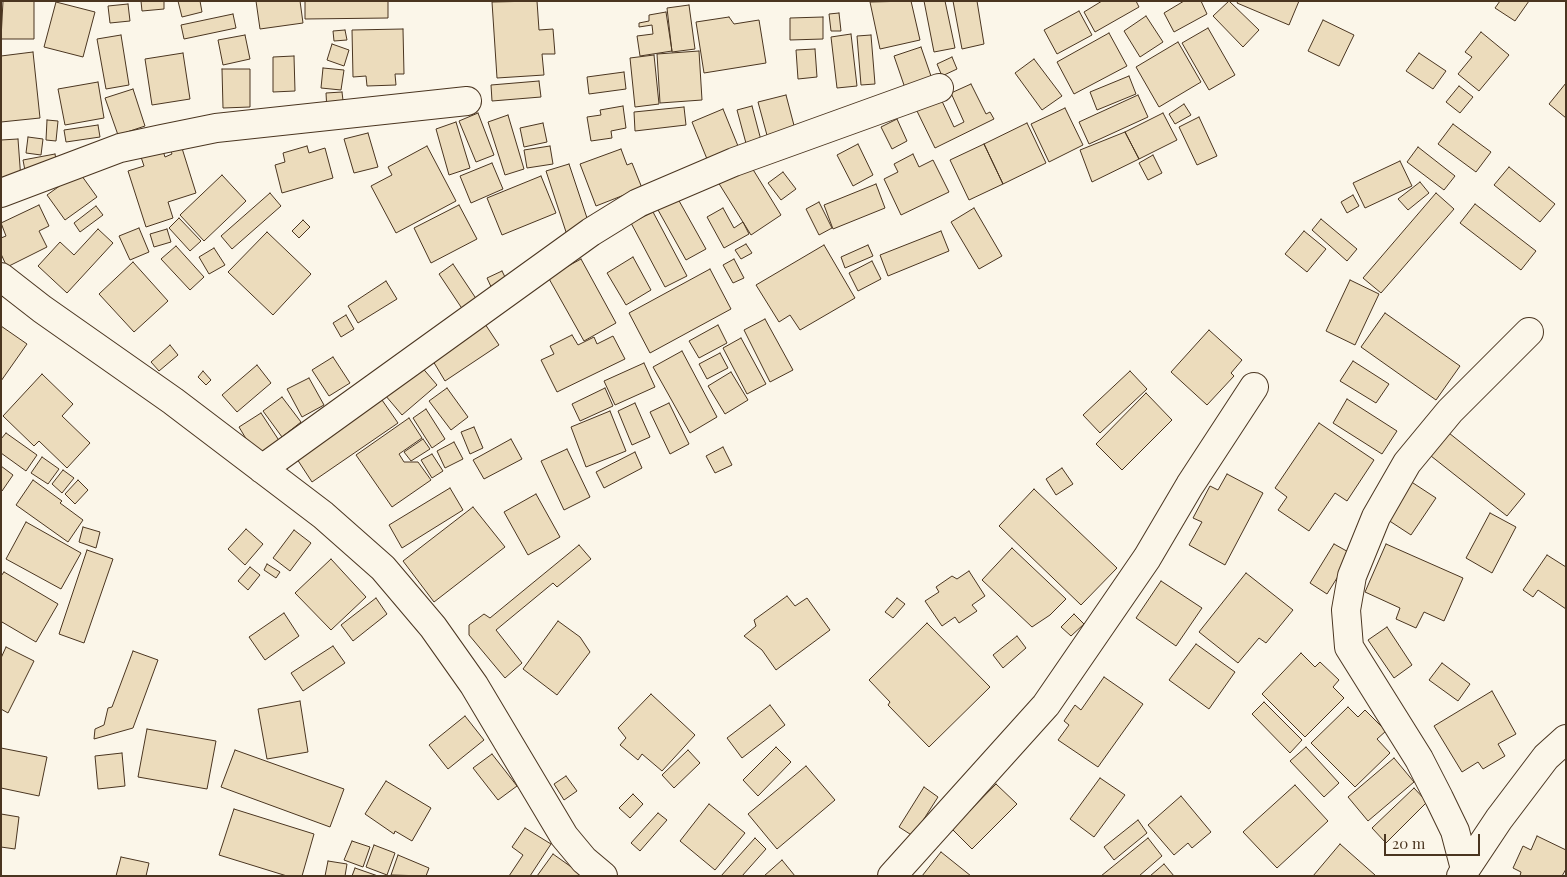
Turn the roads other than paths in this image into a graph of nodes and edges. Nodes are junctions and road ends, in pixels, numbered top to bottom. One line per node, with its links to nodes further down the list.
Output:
1 (938, 88): 7 (street)
2 (466, 101): 3 (street)
3 (1, 193)
4 (1, 277): 7 (street)
5 (1528, 332): 9 (street)
6 (1254, 387): 11 (street)
7 (262, 469): 10 (street)
8 (1566, 739): 9 (street)
9 (1463, 872)
10 (603, 876)
11 (892, 876)

